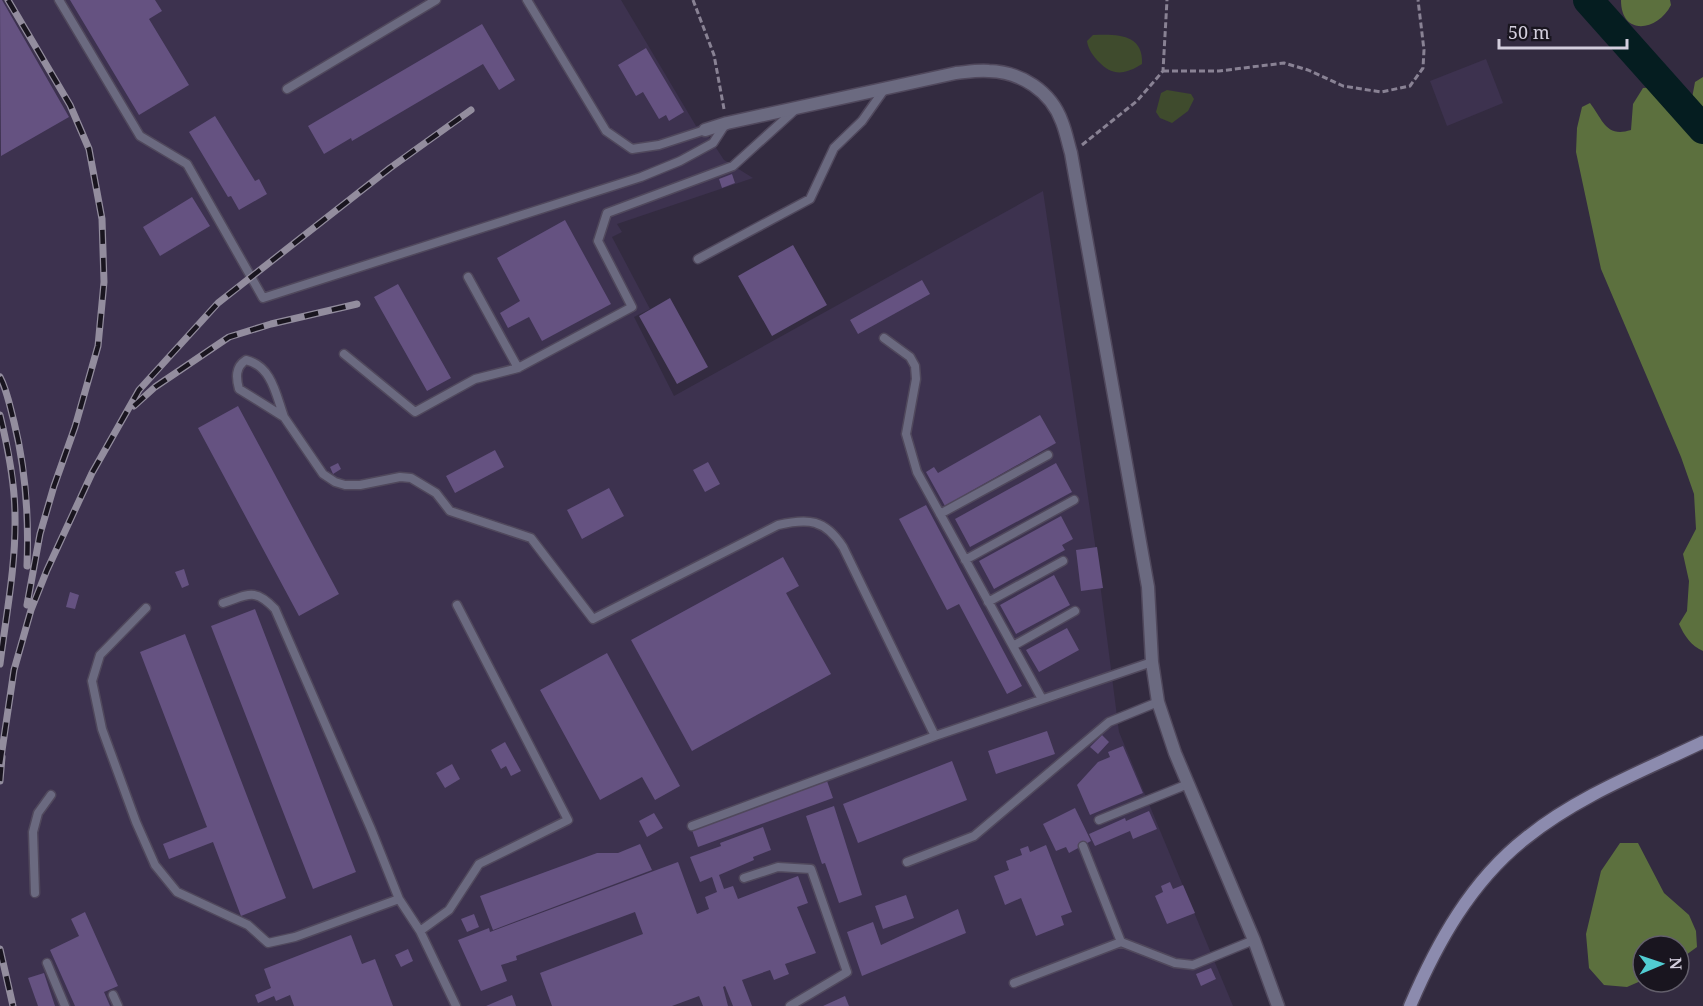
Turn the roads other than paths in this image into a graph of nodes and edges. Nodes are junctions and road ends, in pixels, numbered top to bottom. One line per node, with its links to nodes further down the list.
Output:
1 (59, 0): 7 (lane)
2 (436, 0): 5 (lane)
3 (527, 0): 8 (lane)
4 (886, 87): 6 (street); 9 (lane); 26 (street)
5 (287, 89)
6 (798, 107): 7 (street); 13 (lane)
7 (727, 123): 8 (street)
8 (705, 130)
9 (698, 259)
10 (468, 277): 13 (lane)
11 (884, 338): 17 (lane)
12 (344, 354): 13 (lane)
13 (518, 368)
14 (284, 417): 14 (lane); 29 (lane)
15 (1048, 454): 17 (lane)
16 (1074, 500): 18 (lane)
17 (940, 514): 18 (lane)
18 (966, 560): 20 (lane)
19 (1063, 561): 20 (lane)
20 (988, 602): 25 (lane)
21 (223, 603): 39 (lane)
22 (457, 605): 40 (lane)
23 (146, 608): 39 (lane)
24 (1075, 611): 25 (lane)
25 (1013, 646): 27 (lane)
26 (1152, 662): 27 (lane); 28 (street)
27 (1042, 699): 29 (lane)
28 (1158, 702): 31 (street); 36 (lane)
29 (935, 736): 34 (lane)
30 (1703, 742): 51 (main road)
31 (1188, 784): 33 (lane); 41 (street)
32 (51, 795): 38 (lane)
33 (1099, 820)
34 (692, 826)
35 (1083, 846): 42 (lane)
36 (907, 862)
37 (744, 878): 49 (lane)
38 (35, 893)
39 (399, 898): 40 (lane)
40 (420, 931): 48 (lane)
41 (1254, 940): 42 (lane); 50 (street)
42 (1122, 942): 44 (lane)
43 (47, 963): 46 (lane)
44 (1014, 983)
45 (114, 995): 47 (lane)
46 (65, 1006)
47 (118, 1006)
48 (456, 1006)
49 (790, 1006)
50 (1278, 1006)
51 (1410, 1006)

